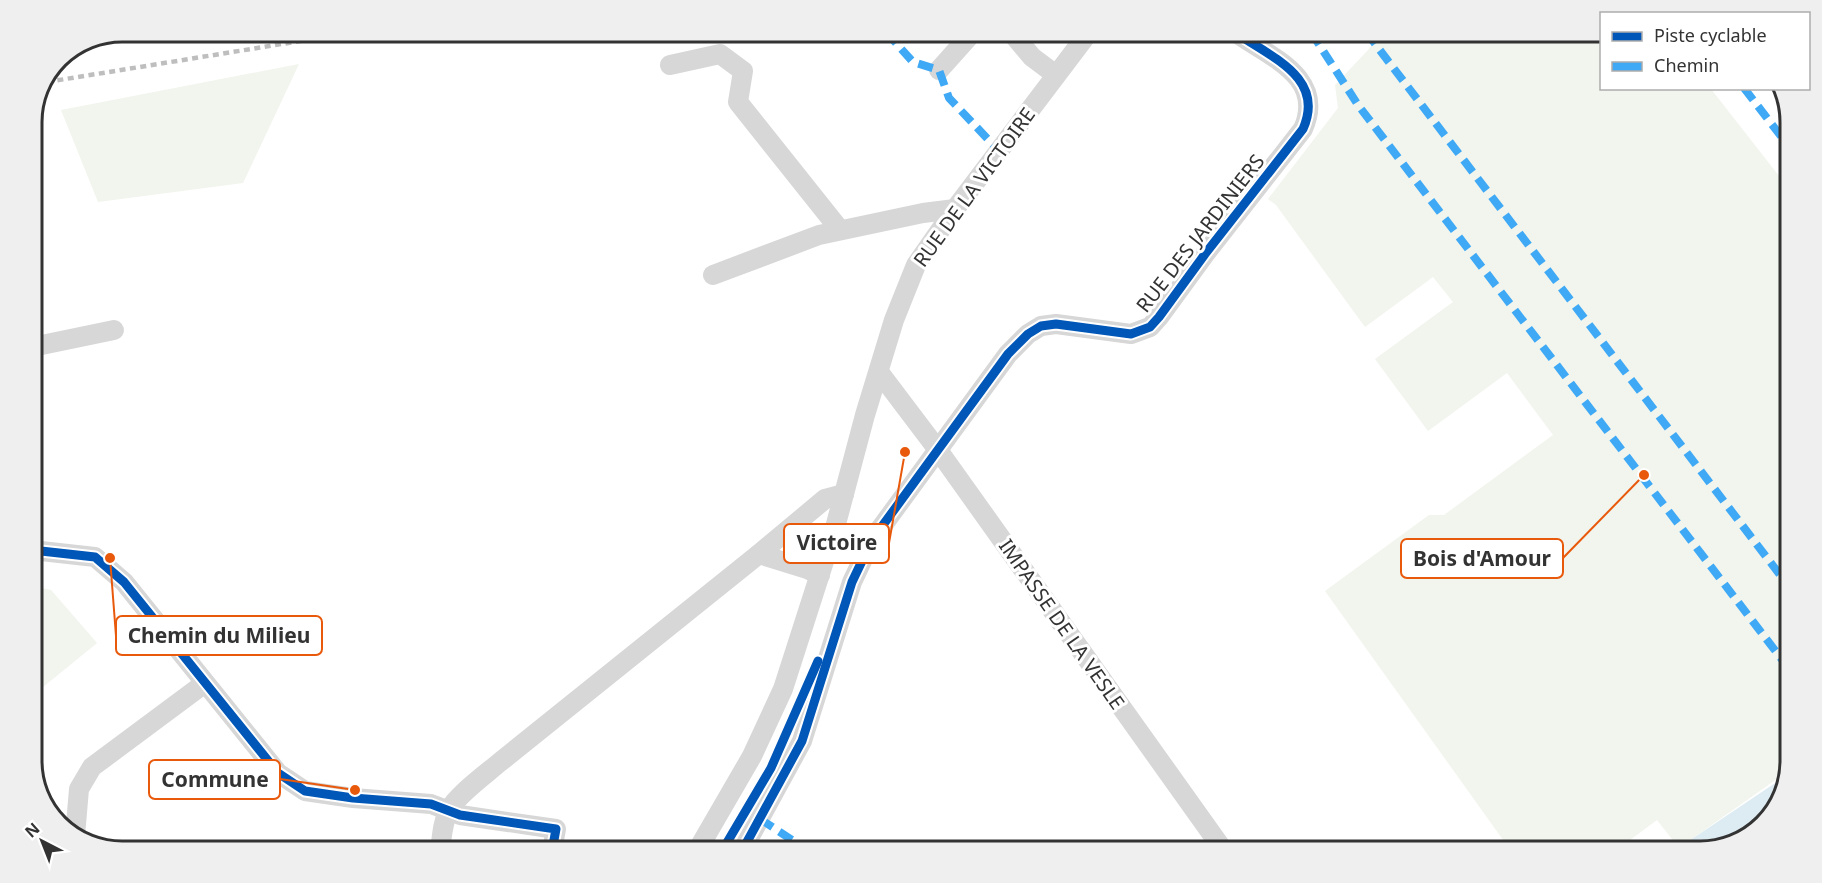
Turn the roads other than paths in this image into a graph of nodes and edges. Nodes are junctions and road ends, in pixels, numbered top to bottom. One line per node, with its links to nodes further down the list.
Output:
1 (964, 42): 6 (street)
2 (1019, 42): 7 (street)
3 (1081, 42): 7 (street, RUE DE LA VICTOIRE)
4 (1260, 42): 16 (street, RUE DES JARDINIERS)
5 (670, 65): 9 (street)
6 (939, 70)
7 (1056, 75): 8 (street, RUE DE LA VICTOIRE)
8 (954, 209): 9 (street); 13 (street, RUE DE LA VICTOIRE)
9 (840, 230): 10 (street)
10 (713, 275)
11 (114, 330): 12 (street)
12 (42, 345)
13 (879, 372): 14 (street, IMPASSE DE LA VESLE); 15 (street, RUE DE LA VICTOIRE)
14 (898, 397): 15 (street); 16 (street, IMPASSE DE LA VESLE)
15 (866, 415): 17 (street, RUE DE LA VICTOIRE)
16 (938, 450): 27 (street); 28 (street, IMPASSE DE LA VESLE)
17 (844, 494): 19 (street); 20 (street, RUE DE LA VICTOIRE)
18 (42, 551): 21 (street)
19 (759, 554): 20 (street); 22 (street)
20 (820, 575): 26 (street, RUE DE LA VICTOIRE)
21 (205, 683): 22 (street); 23 (street)
22 (449, 809): 24 (street); 25 (street)
23 (76, 826)
24 (441, 841)
25 (554, 841)
26 (703, 841)
27 (748, 841)
28 (1216, 841)

